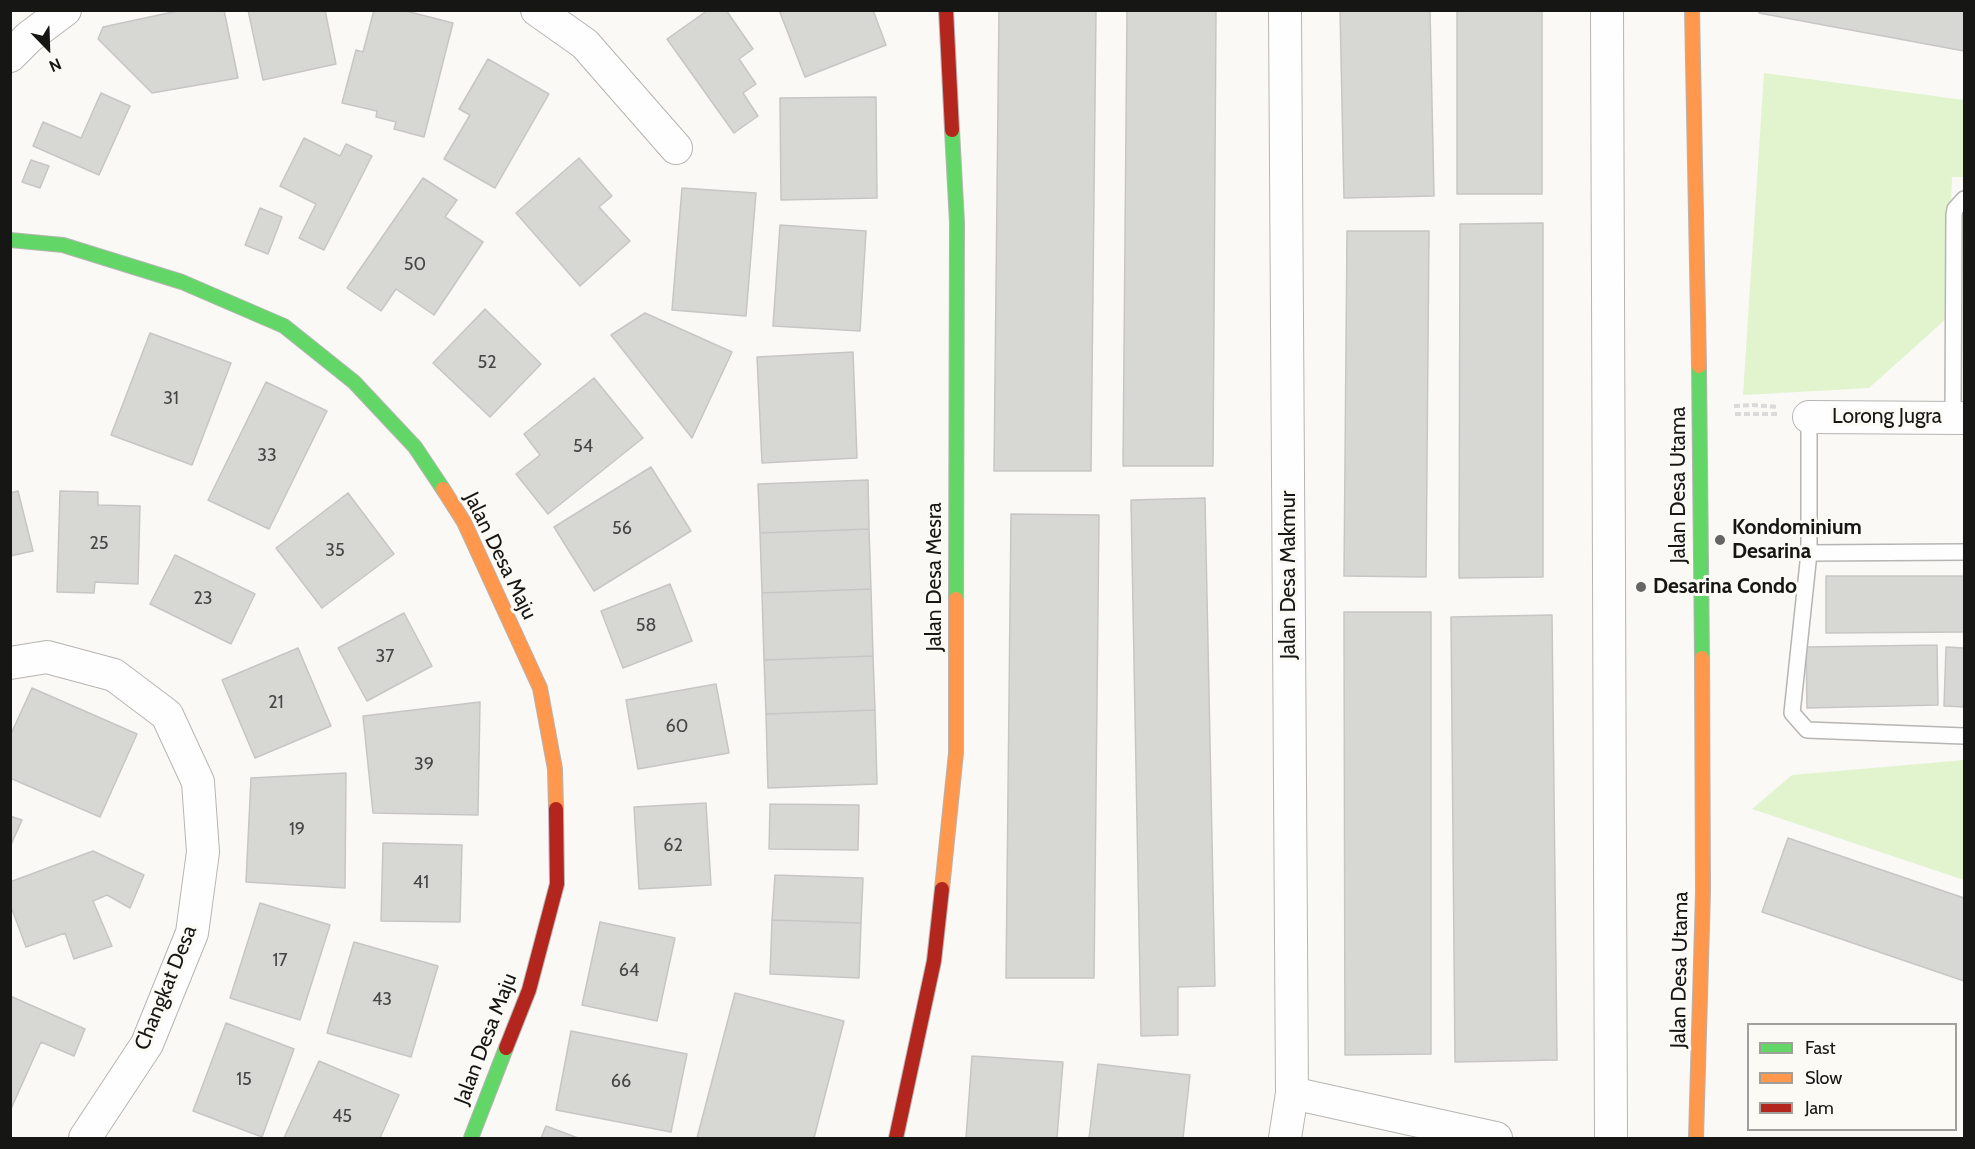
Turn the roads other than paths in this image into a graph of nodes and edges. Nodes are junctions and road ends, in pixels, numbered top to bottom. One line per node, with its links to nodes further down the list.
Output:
1 (65, 10): 7 (street)
2 (537, 10): 8 (street)
3 (946, 10): 21 (street, Jalan Desa Mesra)
4 (1285, 10): 18 (street, Jalan Desa Makmur)
5 (1607, 10): 24 (street)
6 (1692, 10): 25 (street, Jalan Desa Utama)
7 (10, 56)
8 (676, 148)
9 (1965, 198): 11 (lane)
10 (10, 240): 20 (street, Jalan Desa Maju)
11 (1959, 352): 13 (lane)
12 (1809, 417): 13 (street, Lorong Jugra); 15 (lane)
13 (1959, 418)
14 (1965, 552): 15 (lane)
15 (1809, 553): 17 (lane)
16 (10, 663): 19 (street, Changkat Desa)
17 (1965, 736)
18 (1292, 1093): 22 (street, Jalan Desa Makmur); 23 (street)
19 (85, 1138)
20 (471, 1138)
21 (896, 1138)
22 (1285, 1138)
23 (1496, 1138)
24 (1611, 1138)
25 (1696, 1138)

